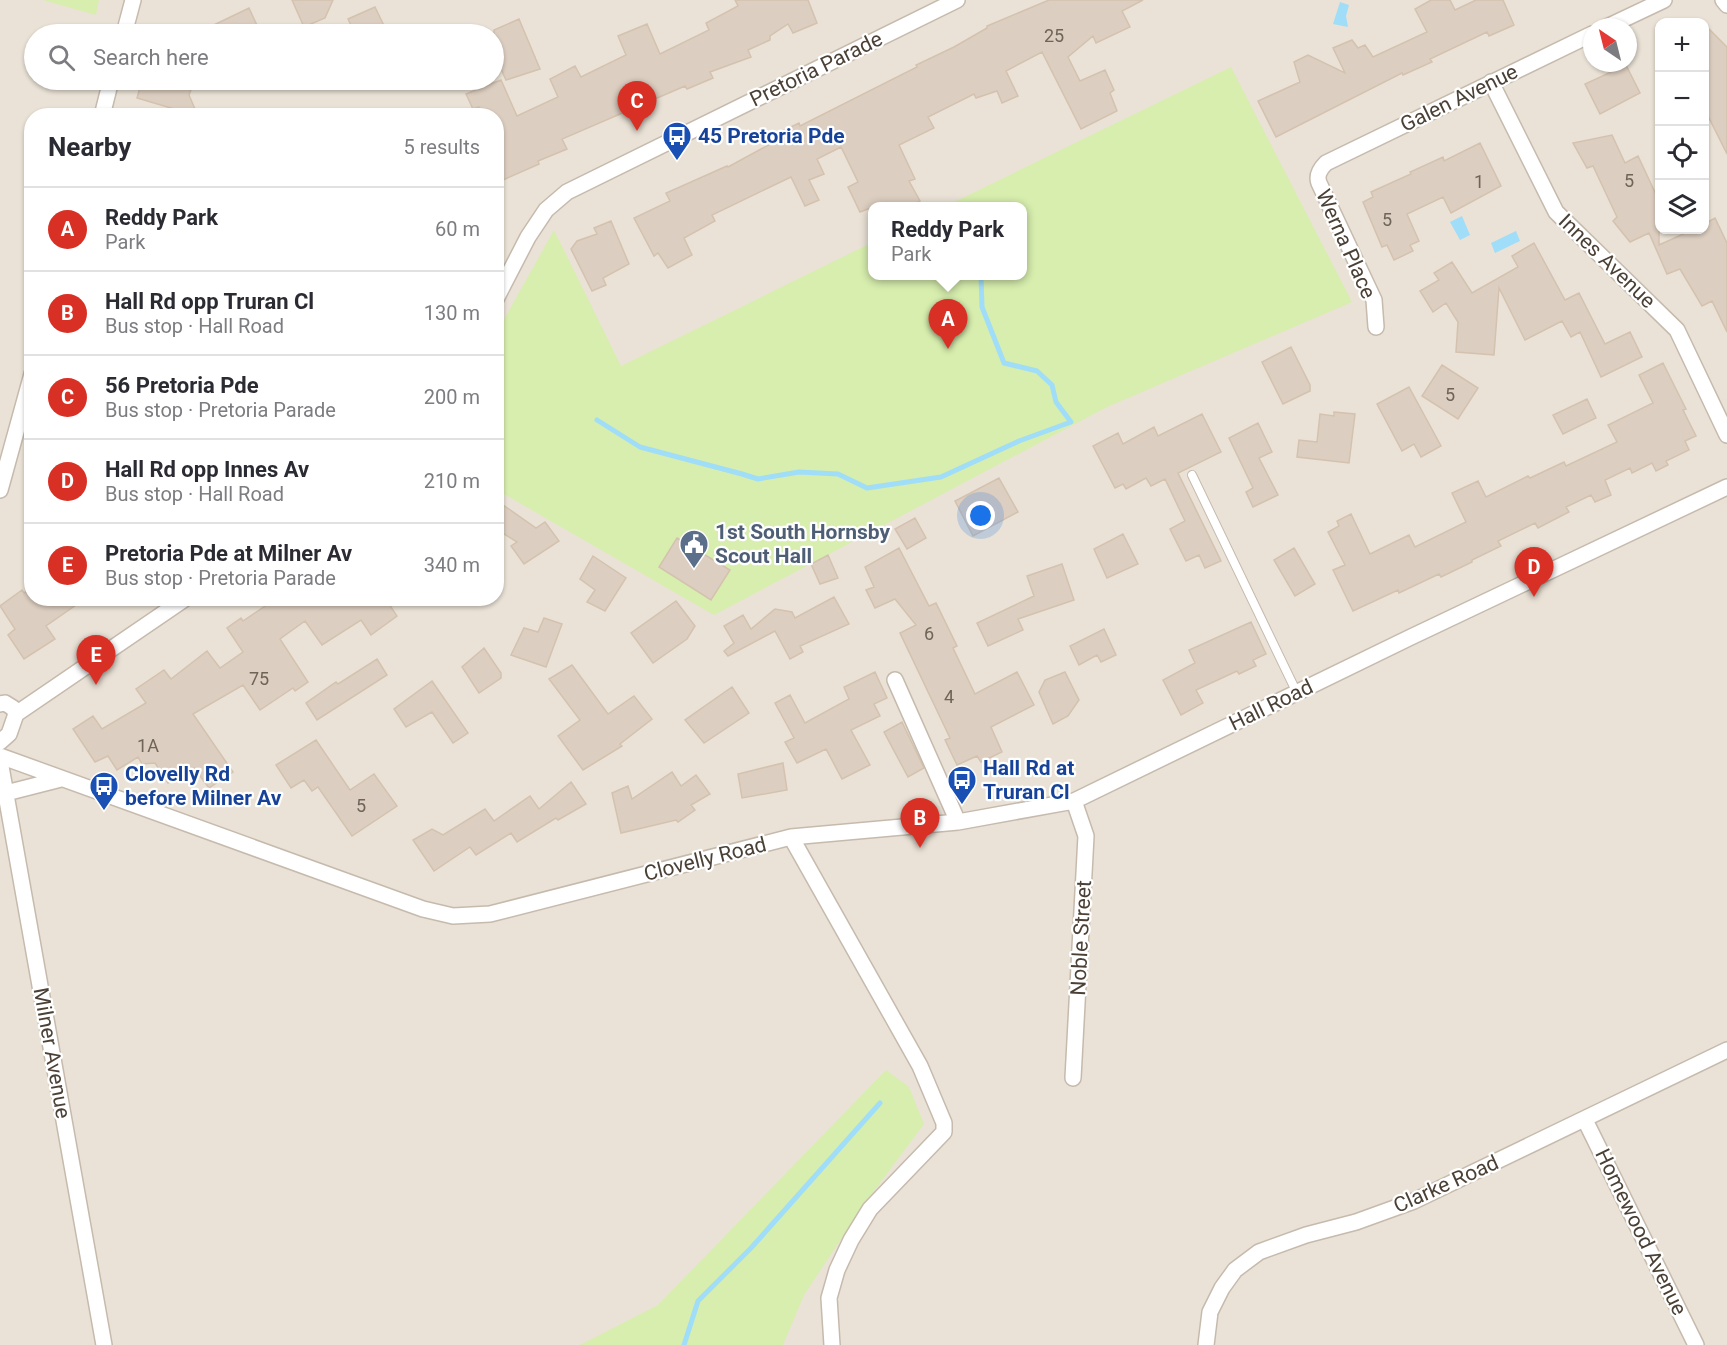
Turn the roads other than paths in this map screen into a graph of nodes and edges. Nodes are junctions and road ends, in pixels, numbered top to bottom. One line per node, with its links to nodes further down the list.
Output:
1 (133, 0): 7 (street)
2 (957, 0): 13 (street, Pretoria Parade)
3 (1664, 0): 6 (street)
4 (1723, 0): 5 (street)
5 (1727, 5)
6 (1626, 18)
7 (127, 24)
8 (1583, 38): 9 (street, Galen Avenue)
9 (1491, 82): 12 (street, Galen Avenue); 16 (street, Innes Avenue)
10 (108, 90): 11 (street)
11 (104, 108)
12 (1326, 162): 14 (street, Werna Place)
13 (504, 284)
14 (1376, 327)
15 (24, 403): 19 (street)
16 (1727, 435)
17 (1192, 475): 22 (lane)
18 (1727, 487): 22 (street, Hall Road)
19 (0, 490)
20 (174, 606): 24 (street)
21 (895, 680): 31 (street)
22 (1296, 693): 30 (street, Hall Road)
23 (0, 704): 24 (street)
24 (16, 714): 25 (street)
25 (0, 742)
26 (0, 756): 28 (street, Clovelly Road)
27 (0, 761): 29 (street, Milner Avenue)
28 (61, 779): 29 (street); 32 (street, Clovelly Road)
29 (6, 793): 36 (street, Milner Avenue)
30 (1074, 801): 31 (street, Hall Road); 34 (street, Noble Street)
31 (958, 822): 32 (street, Hall Road)
32 (790, 837): 37 (street, Clovelly Road)
33 (1727, 1050): 35 (street, Clarke Road)
34 (1073, 1078)
35 (1585, 1120): 38 (street, Clarke Road); 39 (street, Homewood Avenue)
36 (104, 1345)
37 (832, 1345)
38 (1206, 1345)
39 (1696, 1345)

